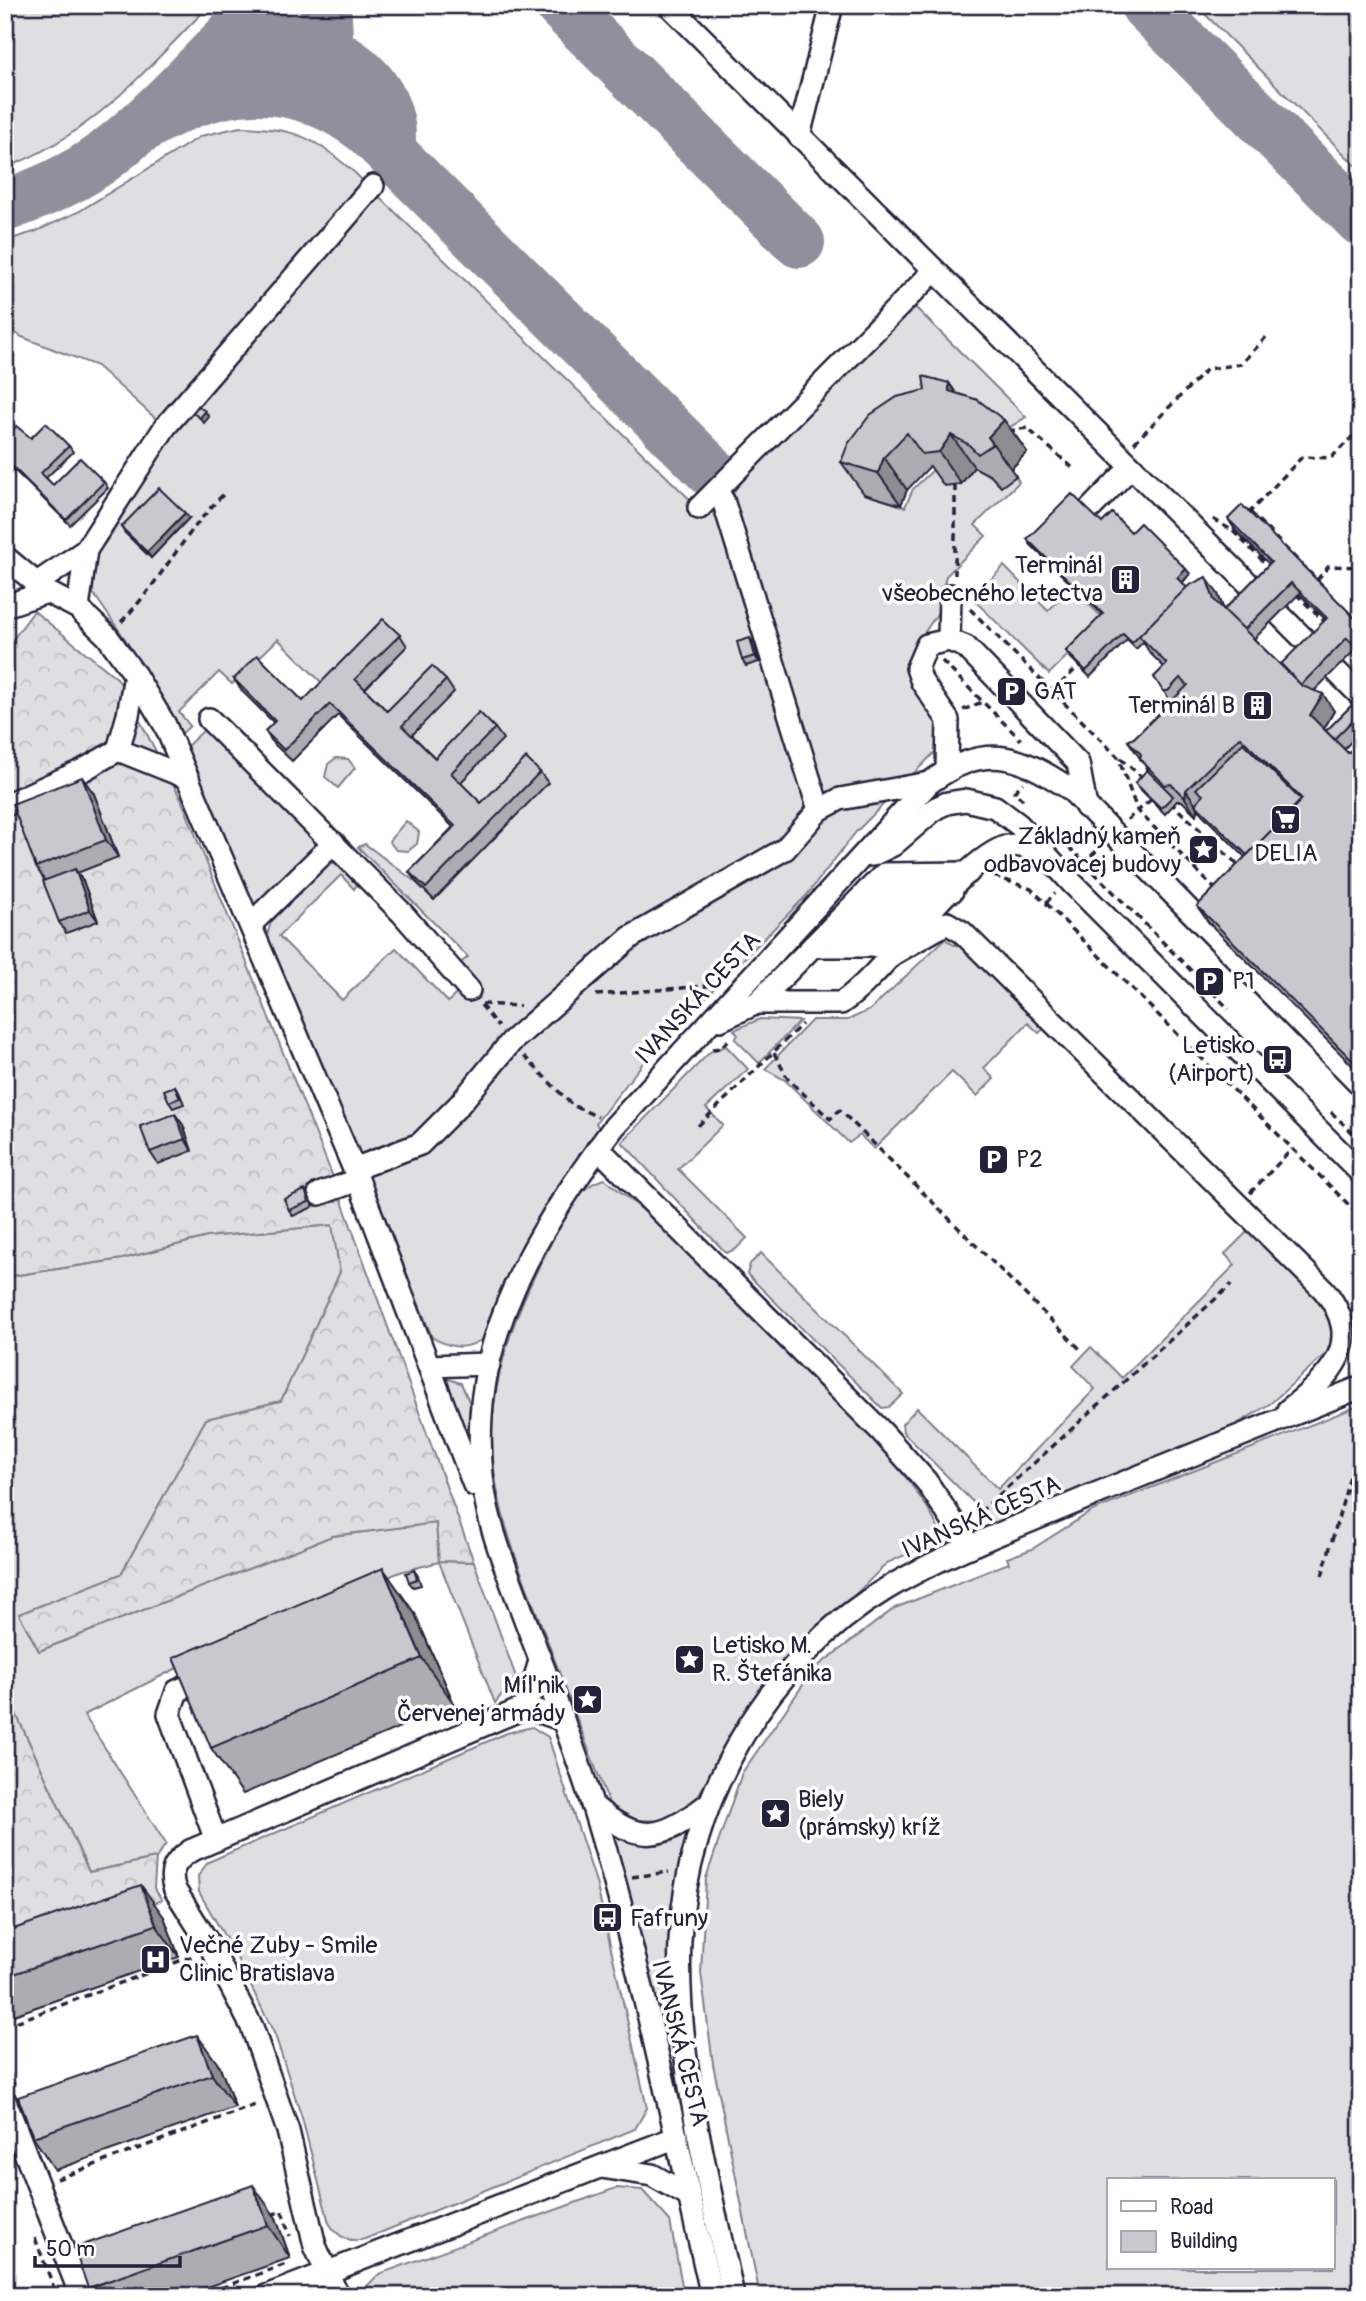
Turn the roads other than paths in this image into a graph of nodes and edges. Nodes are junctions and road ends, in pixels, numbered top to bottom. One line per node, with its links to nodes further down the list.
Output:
1 (669, 5): 3 (street)
2 (832, 5): 3 (street)
3 (799, 136): 5 (street)
4 (373, 186): 10 (street)
5 (933, 272): 6 (street); 8 (street)
6 (1135, 461): 9 (street); 18 (street)
7 (723, 500): 26 (street)
8 (699, 508)
9 (1090, 509)
10 (86, 550): 13 (street); 15 (street)
11 (5, 557): 13 (street)
12 (953, 586): 16 (street)
13 (42, 588): 14 (street); 15 (street)
14 (5, 606)
15 (78, 608): 17 (street)
16 (958, 644): 21 (street); 25 (street)
17 (135, 675): 20 (street); 22 (street)
18 (1361, 696)
19 (209, 719): 27 (street)
20 (118, 750): 22 (street); 24 (street)
21 (947, 771): 23 (street); 25 (street)
22 (188, 778): 35 (street)
23 (929, 783): 26 (street); 29 (street)
24 (5, 805)
25 (1086, 807): 43 (street)
26 (819, 810): 46 (street)
27 (334, 843): 35 (street); 40 (street)
28 (1044, 852): 29 (street, IVANSKÁ CESTA); 30 (street); 45 (street, IVANSKÁ CESTA)
29 (861, 860): 42 (street, IVANSKÁ CESTA)
30 (968, 873): 31 (street); 32 (street)
31 (867, 891): 32 (street); 33 (street)
32 (952, 891): 34 (street)
33 (849, 910): 34 (street); 36 (street)
34 (933, 911): 37 (street)
35 (251, 924): 46 (street)
36 (831, 928): 37 (street); 38 (street)
37 (917, 929): 39 (street)
38 (813, 946): 39 (street); 41 (street)
39 (896, 950): 41 (street); 51 (street)
40 (475, 997)
41 (757, 1003): 42 (street)
42 (709, 1026): 44 (street, IVANSKÁ CESTA)
43 (1361, 1085)
44 (598, 1148): 48 (street, IVANSKÁ CESTA); 53 (street)
45 (1361, 1173)
46 (356, 1175): 47 (street); 49 (street)
47 (319, 1194)
48 (489, 1364): 49 (street); 52 (street, IVANSKÁ CESTA)
49 (429, 1366): 52 (street)
50 (1361, 1387): 51 (street, IVANSKÁ CESTA)
51 (1270, 1424): 53 (street, IVANSKÁ CESTA)
52 (487, 1516): 54 (street, IVANSKÁ CESTA)
53 (970, 1547): 58 (street, IVANSKÁ CESTA)
54 (540, 1661): 56 (street); 57 (street, IVANSKÁ CESTA)
55 (228, 1670): 60 (street)
56 (526, 1707): 57 (street); 60 (street)
57 (563, 1720): 59 (street, IVANSKÁ CESTA)
58 (708, 1804): 59 (street, IVANSKÁ CESTA); 63 (street, IVANSKÁ CESTA)
59 (592, 1805): 62 (street, IVANSKÁ CESTA)
60 (216, 1840): 66 (street)
61 (5, 2101): 67 (street)
62 (677, 2137): 63 (street); 64 (street); 65 (street, IVANSKÁ CESTA)
63 (703, 2152): 71 (street, IVANSKÁ CESTA)
64 (601, 2167): 65 (street); 66 (street)
65 (689, 2196): 70 (street, IVANSKÁ CESTA)
66 (328, 2272): 68 (street); 69 (street)
67 (81, 2296)
68 (266, 2296)
69 (338, 2296)
70 (712, 2296)
71 (733, 2296)

